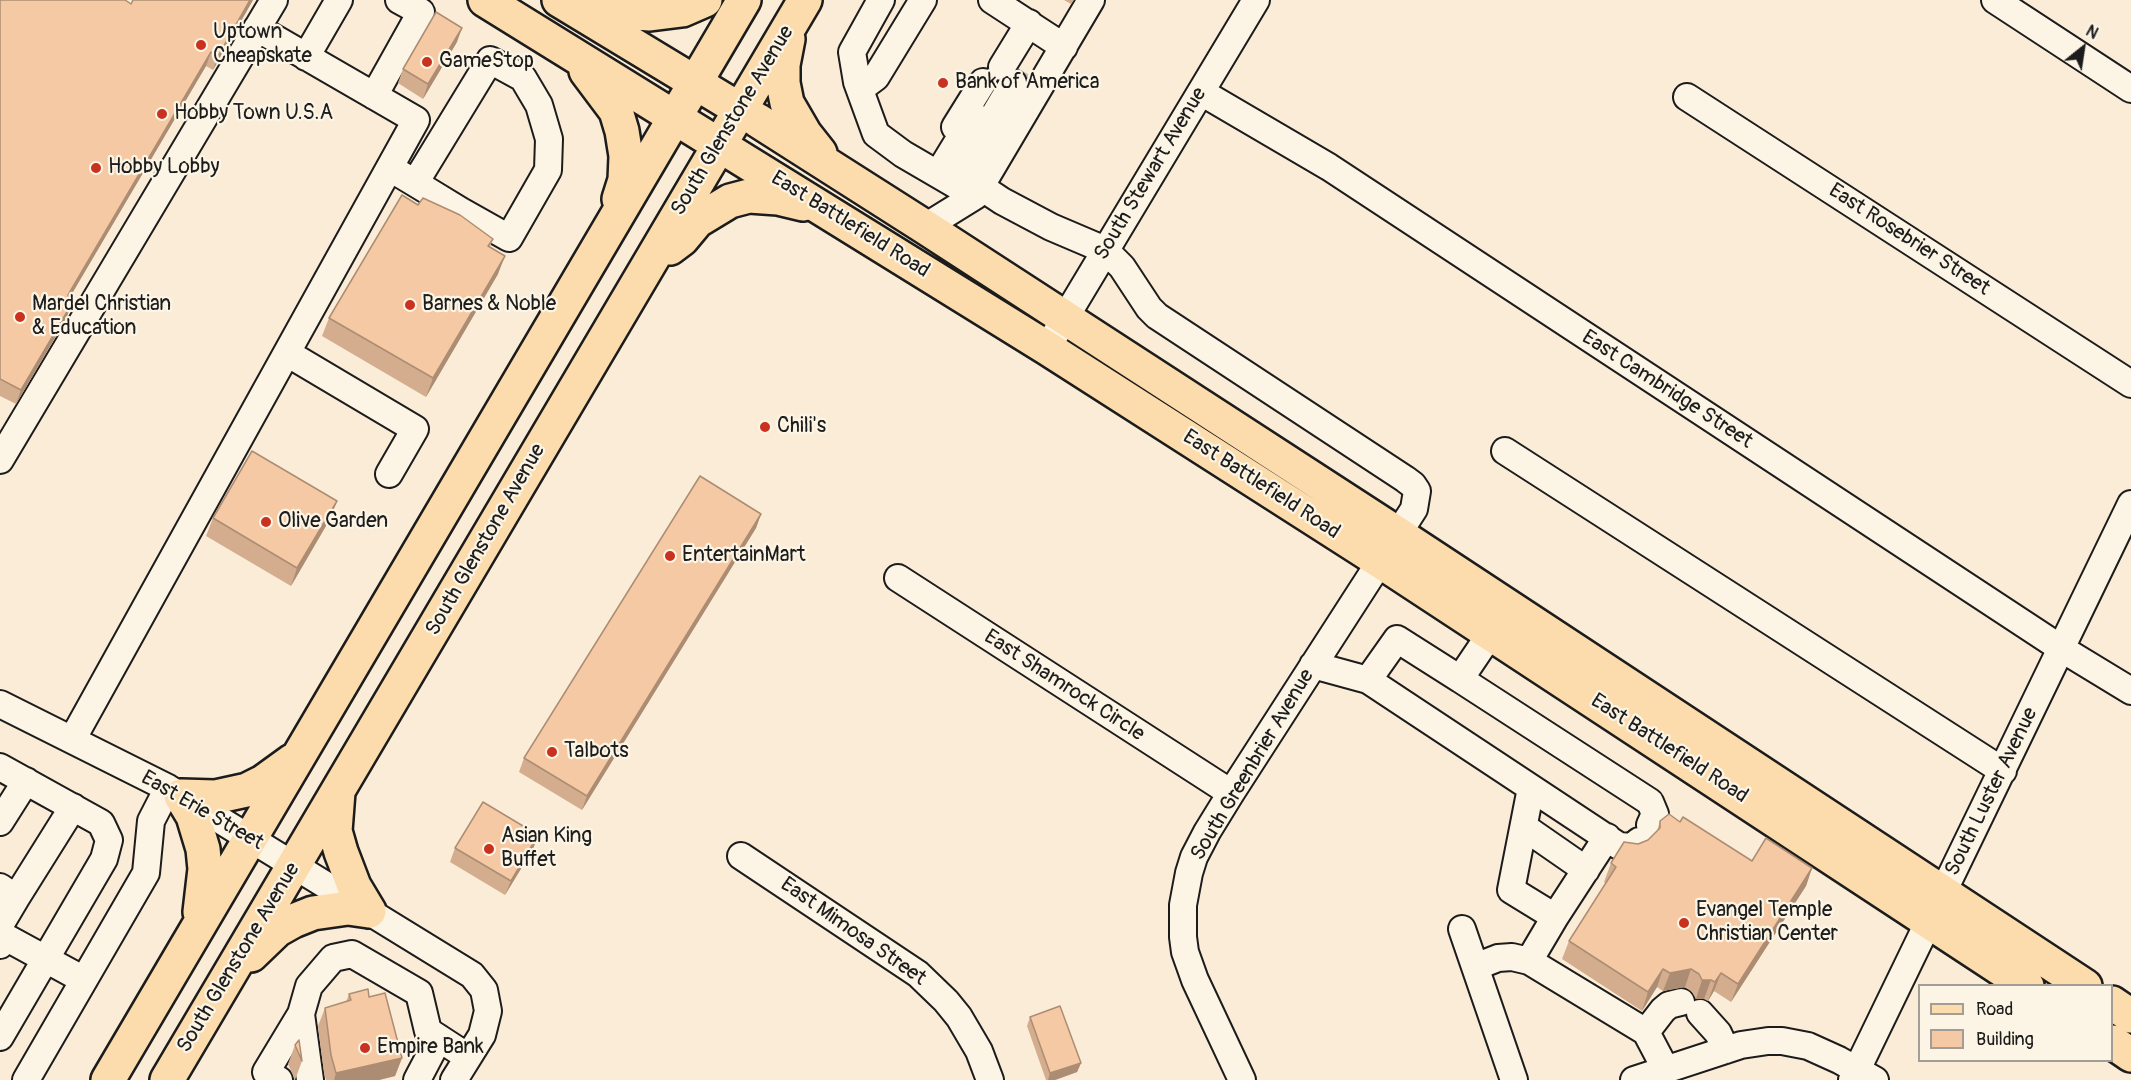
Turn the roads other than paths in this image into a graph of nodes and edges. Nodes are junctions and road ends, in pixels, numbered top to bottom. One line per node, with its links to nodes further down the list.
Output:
1 (274, 0): 16 (street)
2 (339, 0): 19 (street)
3 (399, 0): 25 (street)
4 (484, 0): 18 (main road, East Battlefield Road)
5 (559, 0): 21 (main road, East Battlefield Road)
6 (578, 0): 7 (main road)
7 (705, 0)
8 (744, 0): 21 (main road)
9 (881, 0): 22 (street)
10 (923, 0): 22 (street)
11 (992, 0): 17 (street)
12 (1091, 0): 17 (street)
13 (1256, 0): 24 (street, South Stewart Avenue)
14 (1995, 0): 23 (street)
15 (797, 12): 27 (main road, South Glenstone Avenue); 31 (main road)
16 (257, 28): 19 (street); 44 (street)
17 (1040, 31): 20 (street); 20 (street); 32 (street)
18 (565, 50): 28 (main road, East Battlefield Road); 35 (main road)
19 (306, 57): 25 (street)
20 (1007, 76): 32 (street); 32 (street)
21 (695, 82): 27 (main road, East Battlefield Road); 28 (main road)
22 (860, 89): 32 (street)
23 (2131, 89)
24 (1201, 92): 37 (street, South Stewart Avenue); 51 (street, East Cambridge Street)
25 (374, 96): 30 (street)
26 (1687, 97): 42 (street, East Rosebrier Street)
27 (740, 110): 29 (main road, South Glenstone Avenue); 31 (main road, East Battlefield Road)
28 (675, 117): 29 (main road, East Battlefield Road); 35 (main road)
29 (720, 144): 34 (main road, East Battlefield Road); 38 (main road, South Glenstone Avenue)
30 (390, 168): 33 (street); 41 (street)
31 (838, 171): 36 (main road, East Battlefield Road)
32 (955, 182): 36 (street); 37 (street)
33 (415, 183): 33 (street)
34 (827, 211): 38 (main road); 40 (main road, East Battlefield Road)
35 (611, 227): 58 (main road)
36 (925, 227): 39 (main road, East Battlefield Road)
37 (1105, 250): 39 (street, South Stewart Avenue); 47 (street, South Greenbrier Avenue)
38 (649, 263): 63 (main road, South Glenstone Avenue)
39 (1064, 318): 40 (street, South Stewart Avenue); 47 (main road, East Battlefield Road)
40 (1047, 348): 48 (main road, East Battlefield Road)
41 (287, 353): 45 (street); 57 (street)
42 (2131, 384)
43 (1505, 451): 60 (street)
44 (0, 460)
45 (389, 474)
46 (2131, 504): 51 (street, South Luster Avenue)
47 (1398, 534): 48 (street, South Greenbrier Avenue); 74 (main road, East Battlefield Road)
48 (1380, 561): 50 (main road, East Battlefield Road); 52 (street, South Greenbrier Avenue)
49 (898, 578): 65 (street, East Shamrock Circle)
50 (1491, 633): 53 (street); 78 (main road, East Battlefield Road)
51 (2062, 649): 55 (street, East Cambridge Street); 60 (street, South Luster Avenue)
52 (1313, 665): 54 (street); 65 (street, South Greenbrier Avenue)
53 (1460, 679): 54 (street); 69 (street)
54 (1368, 680): 62 (street)
55 (2131, 691)
56 (0, 704): 57 (street, East Erie Street)
57 (72, 740): 64 (street, East Erie Street)
58 (300, 754): 64 (main road); 70 (main road)
59 (0, 767): 61 (street)
60 (2003, 771): 74 (street, South Luster Avenue)
61 (26, 781): 66 (street); 67 (street)
62 (1531, 788): 68 (street); 69 (street)
63 (339, 789): 72 (main road, South Glenstone Avenue); 76 (main road)
64 (174, 792): 70 (street, East Erie Street); 79 (main road); 85 (street)
65 (1231, 793): 109 (street, South Greenbrier Avenue)
66 (73, 807): 75 (street); 82 (street)
67 (0, 822)
68 (1524, 827): 73 (street); 77 (street)
69 (1607, 837): 73 (street)
70 (250, 838): 72 (street, East Erie Street); 79 (main road)
71 (741, 856): 108 (street, East Mimosa Street)
72 (294, 865): 76 (street, East Erie Street); 88 (main road, South Glenstone Avenue)
73 (1586, 870): 77 (street)
74 (1944, 891): 78 (street, South Luster Avenue); 87 (main road, East Battlefield Road)
75 (8, 892): 81 (street)
76 (369, 911): 88 (main road); 98 (street, East Erie Street)
77 (1555, 917): 83 (street)
78 (1930, 921): 86 (main road, East Battlefield Road); 100 (street, South Luster Avenue)
79 (198, 927): 102 (main road)
80 (1462, 928): 84 (street)
81 (1, 935): 82 (street)
82 (45, 959): 85 (street); 93 (street)
83 (1529, 961): 84 (street); 92 (street)
84 (1475, 967): 110 (street)
85 (84, 980): 101 (street)
86 (2024, 984)
87 (2082, 984)
88 (218, 994): 103 (main road, South Glenstone Avenue)
89 (2113, 1004): 91 (main road)
90 (301, 1014): 94 (street); 104 (street); 105 (street)
91 (2131, 1016)
92 (1646, 1032): 96 (street); 99 (street)
93 (0, 1037)
94 (438, 1038): 98 (street); 106 (street)
95 (2113, 1043): 97 (main road)
96 (1726, 1050): 99 (street); 100 (street)
97 (2131, 1055)
98 (468, 1058): 107 (street)
99 (1666, 1070): 111 (street)
100 (1862, 1076)
101 (26, 1080)
102 (108, 1080)
103 (167, 1080)
104 (279, 1080)
105 (310, 1080)
106 (417, 1080)
107 (454, 1080)
108 (990, 1080)
109 (1242, 1080)
110 (1514, 1080)
111 (1635, 1080)

